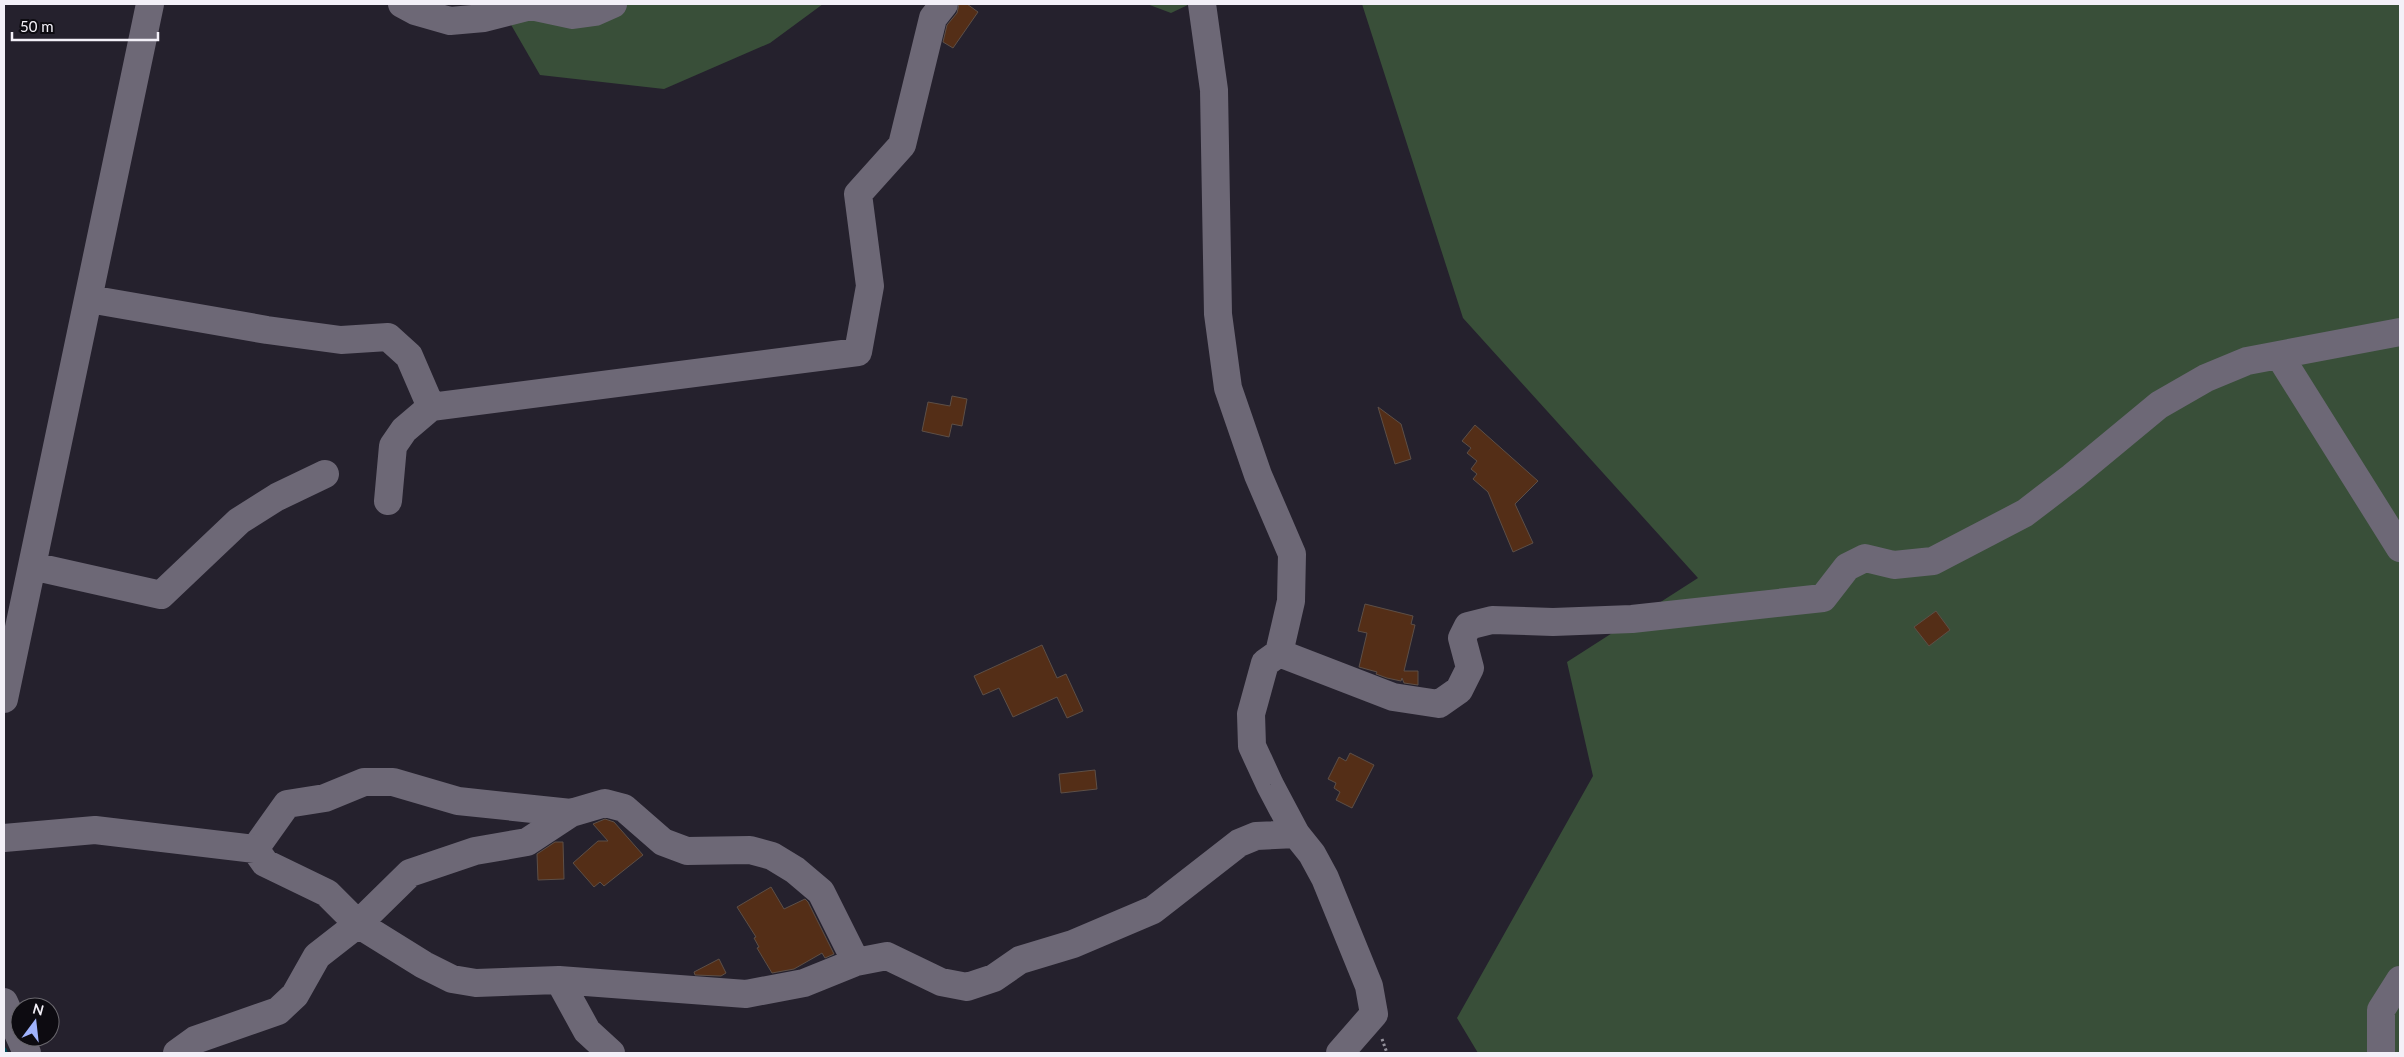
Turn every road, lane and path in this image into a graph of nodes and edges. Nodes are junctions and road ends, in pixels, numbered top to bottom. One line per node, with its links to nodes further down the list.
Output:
1 (150, 4): 6 (street)
2 (402, 4): 3 (street)
3 (613, 4)
4 (944, 4): 9 (street)
5 (1202, 4): 14 (street)
6 (89, 299): 9 (street); 13 (street)
7 (2400, 332): 8 (street)
8 (2279, 355): 12 (street); 14 (street)
9 (431, 407): 11 (street)
10 (325, 474): 13 (street)
11 (388, 501)
12 (2400, 548)
13 (32, 566): 15 (street)
14 (1279, 653): 17 (street)
15 (4, 700)
16 (571, 813): 19 (street); 20 (street); 21 (street)
17 (1296, 834): 21 (street); 28 (street)
18 (4, 838): 19 (street)
19 (255, 849): 20 (street)
20 (358, 924): 22 (street); 26 (street)
21 (856, 962): 22 (street)
22 (559, 980): 27 (street)
23 (2400, 980): 29 (street)
24 (4, 1002): 25 (street)
25 (27, 1053)
26 (177, 1053)
27 (611, 1053)
28 (1340, 1053)
29 (2381, 1053)

